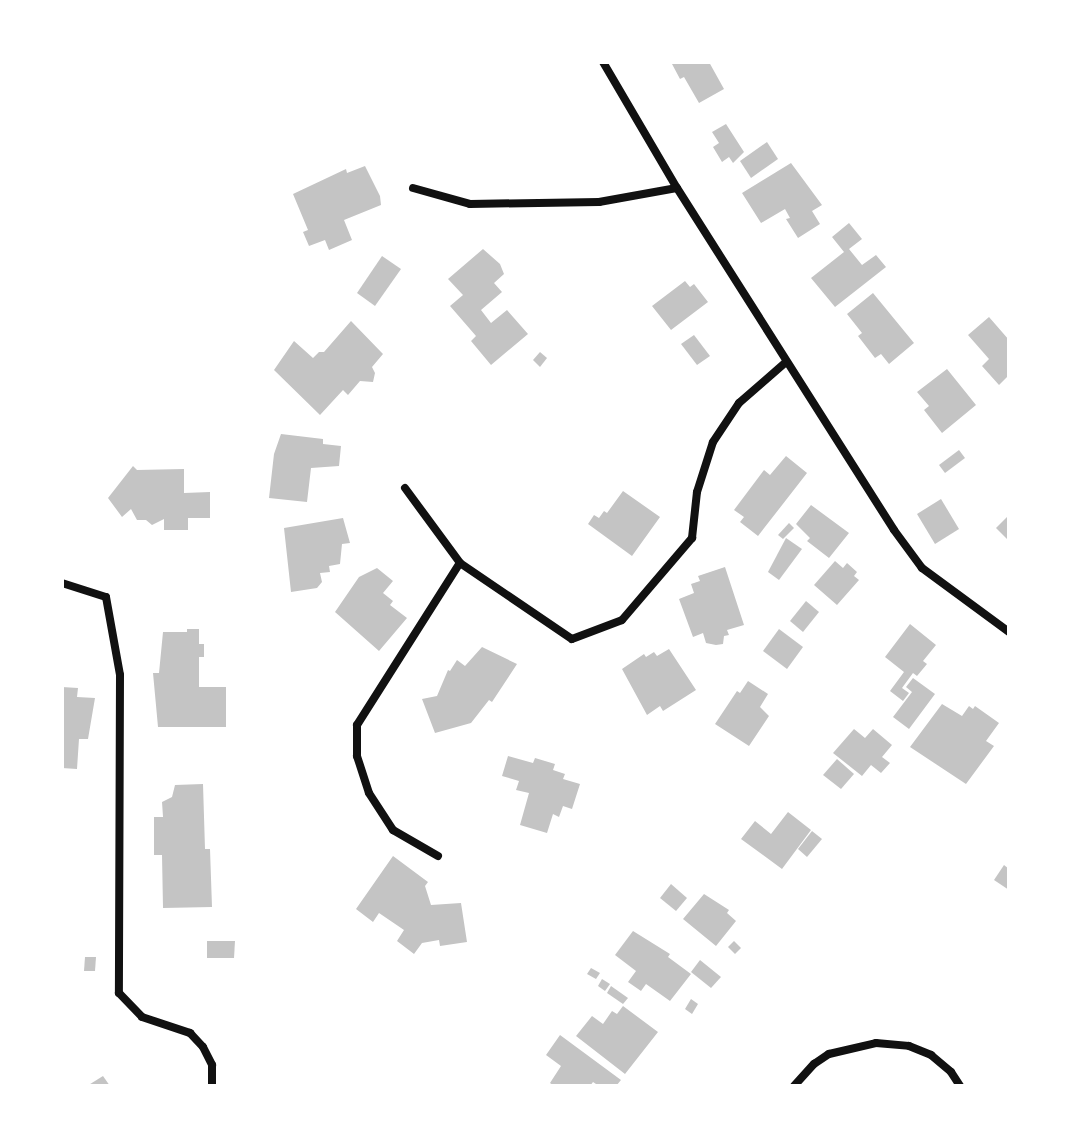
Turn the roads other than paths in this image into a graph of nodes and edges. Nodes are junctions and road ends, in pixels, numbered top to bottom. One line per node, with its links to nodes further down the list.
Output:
1 (603, 62): 3 (street)
2 (413, 188): 3 (street)
3 (677, 188): 4 (street)
4 (786, 362): 6 (street); 8 (street)
5 (405, 488): 6 (street)
6 (460, 563): 9 (street)
7 (62, 583): 10 (street)
8 (1009, 632)
9 (438, 856)
10 (212, 1086)
11 (794, 1086): 12 (street)
12 (960, 1086)

